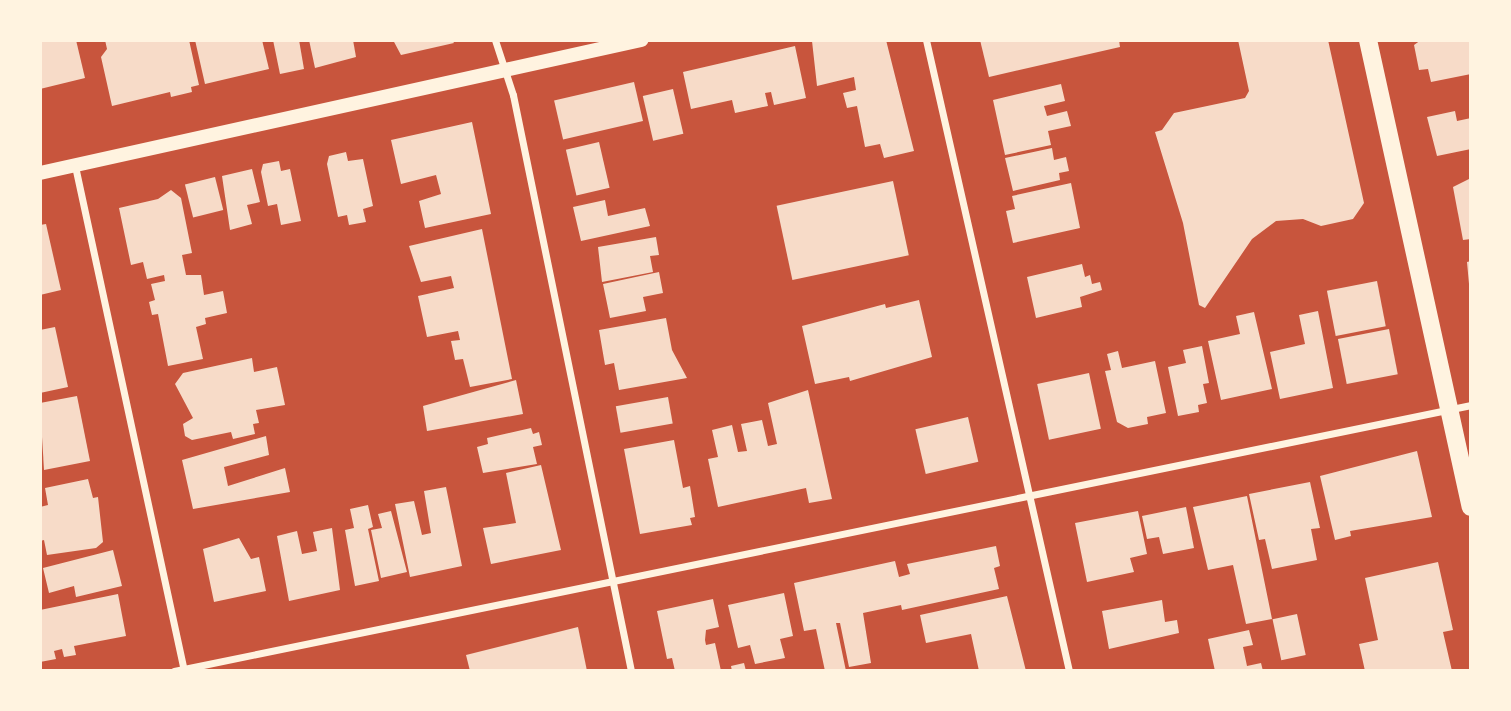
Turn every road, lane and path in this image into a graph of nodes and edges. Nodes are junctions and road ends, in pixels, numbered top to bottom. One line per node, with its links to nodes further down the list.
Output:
1 (495, 40): 5 (street)
2 (641, 40): 5 (main road)
3 (926, 40): 10 (street)
4 (1368, 40): 9 (main road)
5 (505, 70): 6 (main road); 12 (street)
6 (75, 166): 7 (main road); 13 (street)
7 (40, 173)
8 (1471, 405): 9 (street)
9 (1449, 409): 10 (street); 11 (main road)
10 (1030, 494): 12 (street); 16 (street)
11 (1471, 507)
12 (613, 582): 13 (street); 15 (street)
13 (184, 670): 14 (street)
14 (174, 671)
15 (631, 671)
16 (1069, 671)

